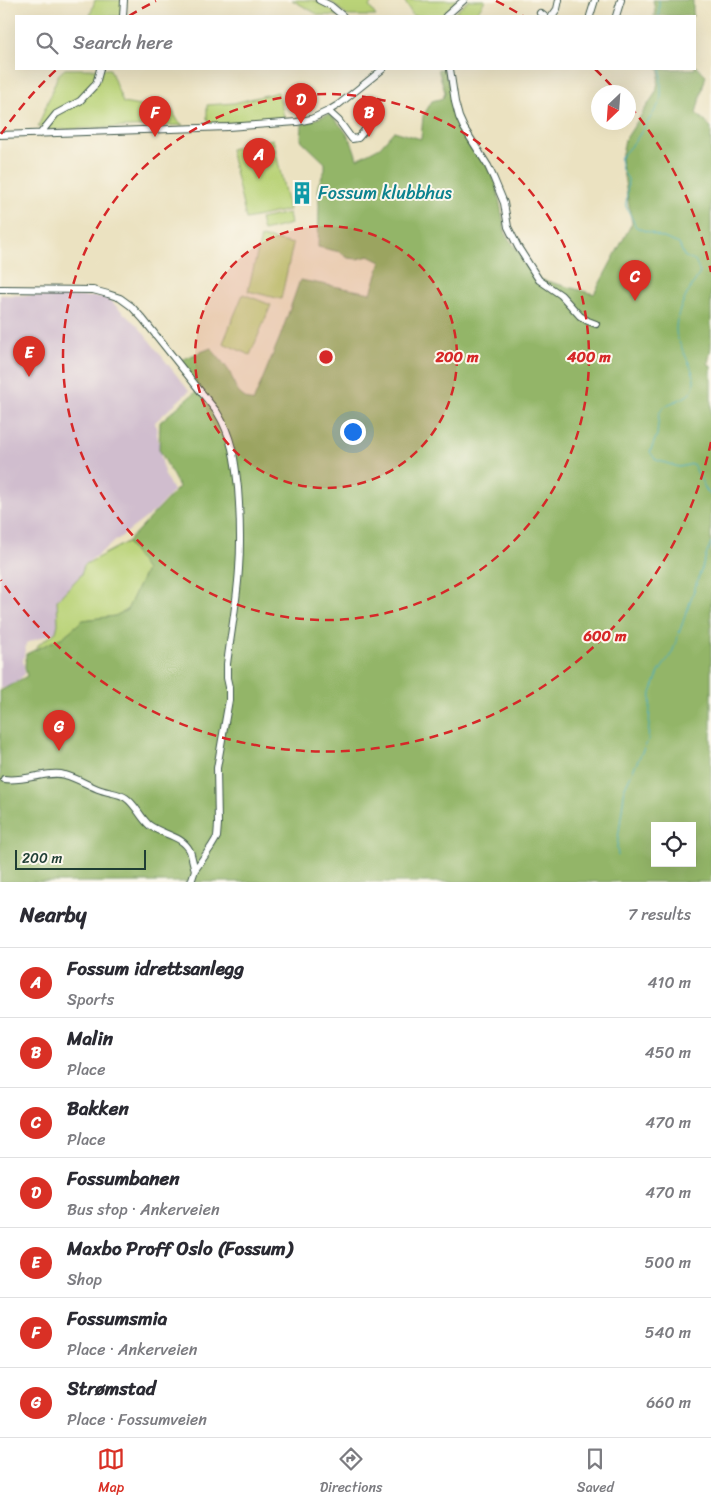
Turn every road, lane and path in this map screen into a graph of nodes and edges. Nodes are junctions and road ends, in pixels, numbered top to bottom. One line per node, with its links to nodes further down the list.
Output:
1 (124, 0): 7 (street)
2 (320, 0): 8 (street)
3 (464, 0): 9 (street)
4 (559, 0): 10 (street)
5 (595, 0): 11 (street)
6 (621, 0): 12 (street)
7 (123, 15)
8 (342, 15)
9 (447, 15)
10 (553, 15)
11 (590, 15)
12 (616, 15)
13 (100, 70): 18 (street)
14 (381, 70): 16 (street)
15 (450, 70): 21 (street)
16 (328, 111): 17 (street); 18 (street)
17 (365, 130)
18 (40, 134): 19 (street)
19 (0, 136)
20 (0, 289): 23 (street)
21 (596, 324)
22 (4, 779): 23 (street)
23 (195, 870): 24 (street)
24 (191, 882)

